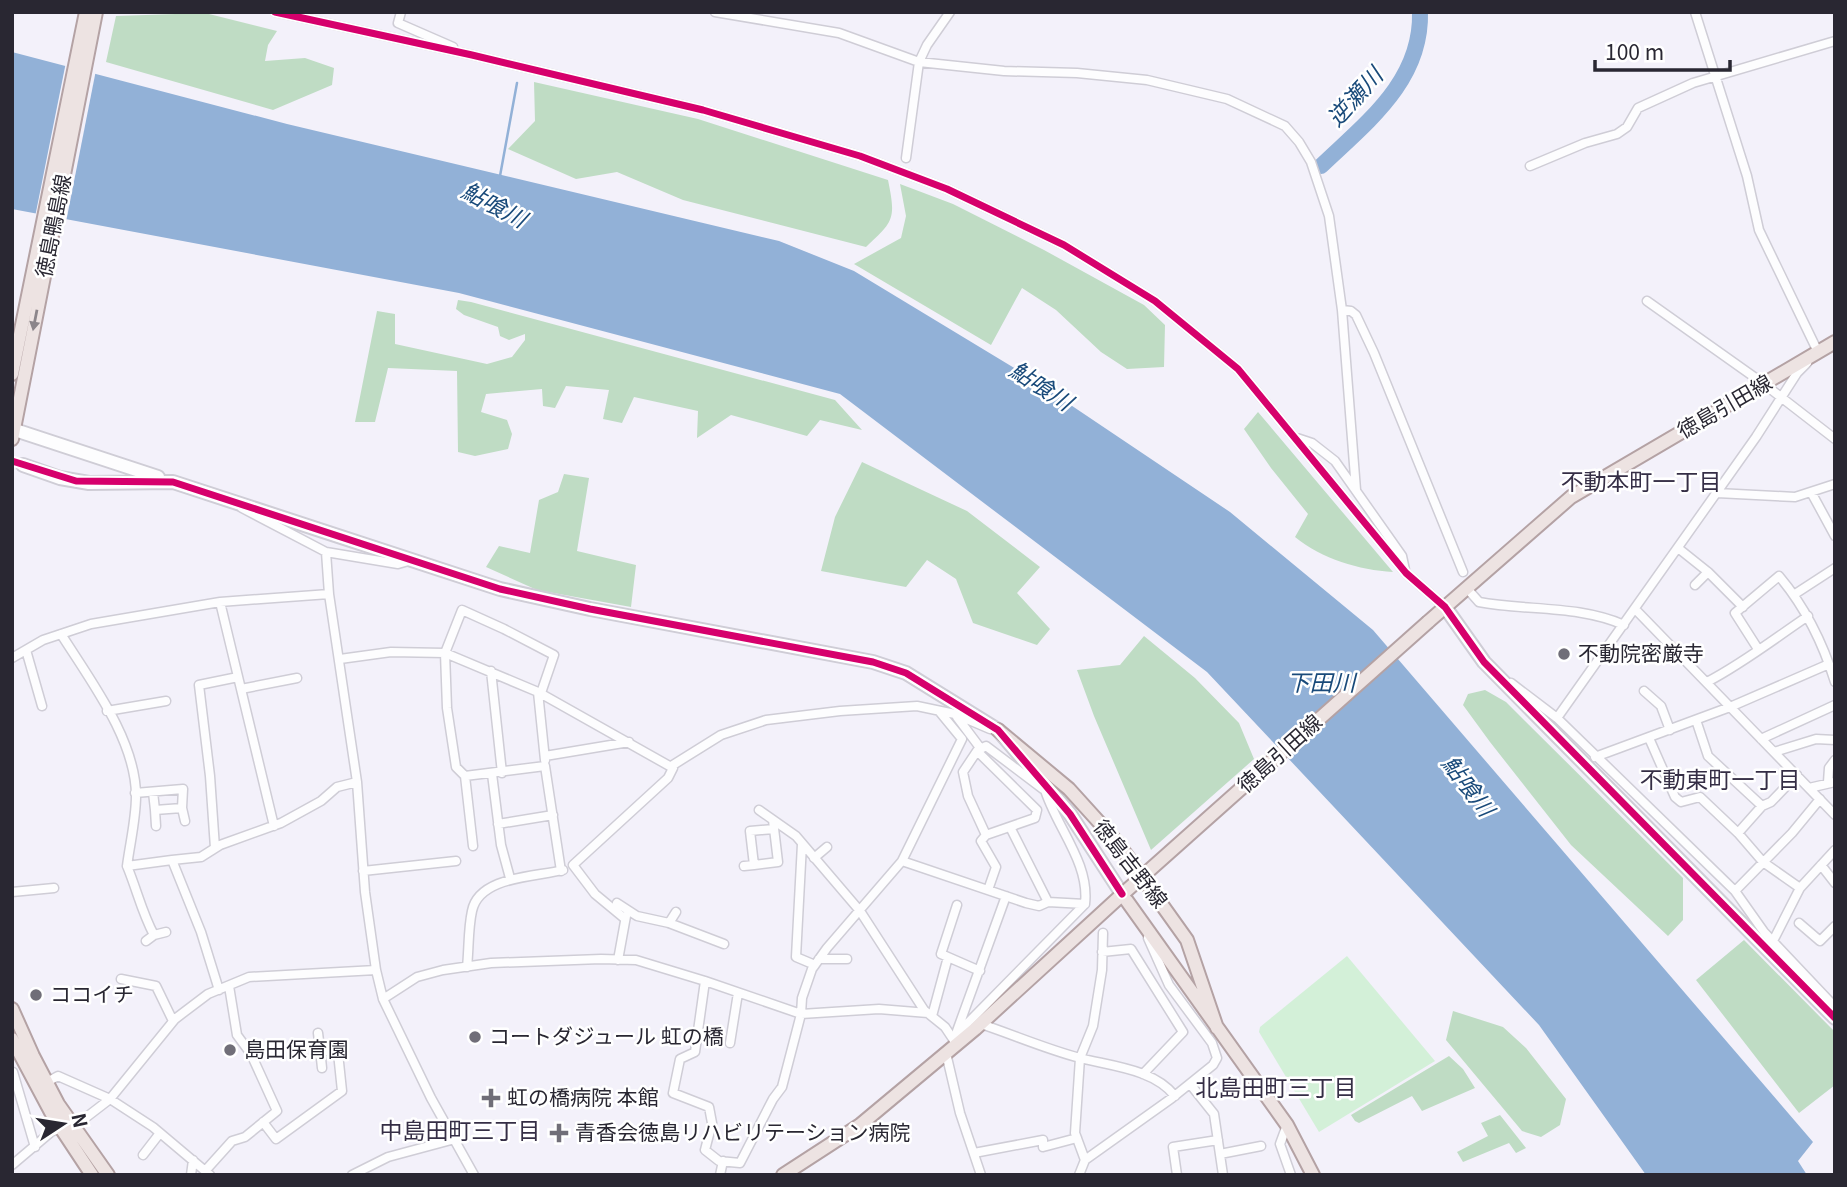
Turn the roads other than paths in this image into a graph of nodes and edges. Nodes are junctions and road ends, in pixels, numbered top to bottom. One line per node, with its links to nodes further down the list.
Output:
1 (86, 12): 19 (main road, 徳島鴨島線)
2 (96, 12): 22 (main road, 徳島鴨島線, one-way to 22)
3 (275, 12): 10 (street)
4 (401, 12): 10 (street)
5 (715, 12): 8 (street)
6 (950, 12): 11 (street)
7 (1695, 12): 12 (street)
8 (755, 15): 11 (street)
9 (1835, 41): 12 (street)
10 (472, 55): 23 (street)
11 (919, 62): 13 (street); 16 (street)
12 (1714, 75): 14 (street); 18 (street)
13 (906, 158)
14 (1530, 166)
15 (1647, 301): 20 (street)
16 (1342, 310): 28 (street); 37 (street)
17 (1835, 342): 18 (main road, 徳島引田線)
18 (1818, 352): 20 (main road, 徳島引田線); 21 (street)
19 (12, 373)
20 (1764, 384): 21 (street); 45 (main road, 徳島引田線)
21 (1782, 399): 24 (street); 30 (street)
22 (13, 430): 26 (street)
23 (1294, 438): 28 (street); 39 (street)
24 (1835, 439)
25 (23, 464): 26 (street)
26 (173, 482): 31 (street)
27 (1835, 484): 29 (street)
28 (1356, 490): 39 (street)
29 (1811, 492): 30 (street); 32 (street)
30 (1717, 493): 33 (street)
31 (234, 501): 34 (street); 35 (street)
32 (1835, 536)
33 (1678, 548): 38 (street); 47 (street)
34 (326, 552): 35 (street); 42 (street)
35 (414, 560): 77 (street)
36 (1835, 568): 43 (street)
37 (1463, 572)
38 (1708, 572): 40 (street); 46 (street)
39 (1406, 573): 45 (street)
40 (1695, 585)
41 (1471, 593): 49 (street)
42 (329, 594): 44 (street); 57 (street)
43 (1795, 594): 46 (street); 48 (street)
44 (219, 602): 50 (street); 61 (street)
45 (1445, 607): 58 (street); 141 (main road, 徳島引田線, bridge)
46 (1743, 607): 52 (street)
47 (1635, 609): 49 (street); 63 (street)
48 (1808, 616): 52 (street); 54 (street)
49 (1624, 625): 75 (street)
50 (61, 634): 53 (street); 72 (street)
51 (1835, 644): 54 (street)
52 (1758, 649): 63 (street)
53 (26, 650): 56 (street); 70 (street)
54 (1825, 651): 59 (street)
55 (445, 653): 57 (street); 60 (street); 67 (street); 93 (street)
56 (12, 657)
57 (340, 659): 94 (street)
58 (1484, 662): 75 (street); 180 (street)
59 (1829, 664): 64 (street); 71 (street)
60 (491, 671): 67 (street); 90 (street)
61 (238, 677): 65 (street); 118 (street)
62 (297, 678): 65 (street)
63 (1707, 682): 71 (street)
64 (1835, 682)
65 (241, 689): 111 (street)
66 (1644, 691): 78 (street)
67 (539, 692): 82 (street); 85 (street)
68 (166, 701): 72 (street)
69 (1835, 705): 80 (street)
70 (42, 706)
71 (1730, 707): 76 (street); 80 (street)
72 (107, 711): 99 (street)
73 (939, 711): 74 (street); 88 (street); 124 (street)
74 (955, 714): 77 (street); 83 (street)
75 (1558, 718): 86 (street)
76 (1696, 720): 78 (street); 101 (street)
77 (998, 730): 96 (street); 183 (main road, 徳島吉野線)
78 (1670, 730): 79 (street)
79 (1649, 738): 86 (street); 113 (street)
80 (1762, 739): 84 (street)
81 (1835, 740): 84 (street)
82 (629, 742): 85 (street); 128 (street)
83 (979, 750): 96 (street); 112 (street); 114 (street)
84 (1774, 752): 92 (street)
85 (545, 756): 89 (street)
86 (1595, 757): 139 (street)
87 (1835, 760): 95 (street)
88 (673, 765)
89 (545, 766): 90 (street); 105 (street)
90 (502, 773): 91 (street)
91 (492, 774): 93 (street); 108 (street)
92 (1797, 775): 97 (street); 101 (street)
93 (465, 776): 116 (street)
94 (357, 782): 111 (street); 132 (street)
95 (1831, 782): 97 (street)
96 (1044, 787): 141 (street); 145 (street)
97 (1809, 788): 100 (street)
98 (153, 792): 99 (street); 102 (street); 103 (street)
99 (135, 793): 130 (street)
100 (1819, 799): 106 (street); 126 (street)
101 (1762, 806): 113 (street)
102 (183, 808): 103 (street); 107 (street)
103 (155, 810): 110 (street)
104 (760, 810): 109 (street)
105 (553, 815): 108 (street); 133 (street)
106 (1835, 815)
107 (185, 821)
108 (498, 824): 134 (street)
109 (774, 824): 115 (street); 125 (street); 127 (street)
110 (156, 826)
111 (274, 826): 118 (street)
112 (1010, 827): 114 (street); 143 (street)
113 (1738, 833): 126 (street)
114 (986, 835): 138 (street)
115 (802, 844): 120 (street); 164 (street)
116 (473, 846)
117 (827, 847): 120 (street)
118 (215, 848): 121 (street)
119 (1835, 850): 129 (street)
120 (814, 858): 147 (street)
121 (172, 860): 130 (street); 171 (street)
122 (456, 860): 132 (street)
123 (790, 860): 125 (street)
124 (902, 861): 138 (street); 147 (street)
125 (778, 862): 127 (street)
126 (1763, 862): 137 (street); 139 (street)
127 (754, 864): 131 (street)
128 (573, 865): 133 (street); 149 (street)
129 (1821, 865): 135 (street); 137 (street)
130 (127, 866): 156 (street)
131 (744, 866)
132 (363, 871): 166 (street)
133 (561, 871): 134 (street)
134 (510, 878): 165 (street)
135 (1835, 883)
136 (54, 888): 140 (street)
137 (1800, 888): 157 (street)
138 (988, 890): 142 (street)
139 (1735, 891): 157 (street)
140 (12, 892)
141 (1124, 893): 150 (main road, 徳島吉野線); 182 (main road, 徳島引田線)
142 (1006, 896): 143 (street); 167 (street)
143 (1048, 902): 145 (street)
144 (617, 903): 149 (street)
145 (1085, 904): 187 (street)
146 (957, 905): 161 (street)
147 (860, 911): 164 (street); 179 (street)
148 (676, 912): 151 (street)
149 (627, 914): 151 (street); 163 (street)
150 (1140, 918): 183 (main road, 徳島吉野線); 195 (street)
151 (669, 923): 159 (street)
152 (1799, 923): 153 (street)
153 (1835, 926)
154 (166, 932): 156 (street)
155 (1103, 933): 160 (street)
156 (155, 935): 158 (street)
157 (1773, 941): 174 (street)
158 (146, 942)
159 (724, 944)
160 (1102, 952): 189 (street); 193 (street)
161 (948, 957): 167 (street); 179 (street)
162 (847, 959): 164 (street)
163 (618, 960): 165 (street); 169 (street)
164 (817, 962): 178 (street)
165 (467, 967): 175 (street)
166 (376, 970): 170 (street); 175 (street)
167 (980, 971): 187 (street)
168 (121, 979): 181 (street)
169 (705, 981): 173 (street); 212 (street)
170 (229, 986): 171 (street); 198 (street)
171 (219, 990): 181 (street)
172 (1835, 990): 174 (street)
173 (738, 992): 178 (street); 186 (street)
174 (1828, 998): 176 (street)
175 (383, 999): 203 (street)
176 (1835, 1007)
177 (12, 1010): 194 (main road)
178 (801, 1014): 179 (street); 212 (street)
179 (930, 1015): 187 (street)
180 (1835, 1018)
181 (173, 1021): 197 (street)
182 (981, 1024): 187 (main road, 徳島引田線); 189 (street)
183 (1217, 1028): 199 (main road, 徳島吉野線)
184 (318, 1033): 188 (street)
185 (12, 1039): 191 (main road)
186 (730, 1042)
187 (952, 1045): 207 (street); 221 (main road, 徳島引田線)
188 (320, 1049): 190 (street); 198 (street)
189 (1080, 1058): 193 (street); 202 (street)
190 (322, 1068)
191 (27, 1070): 192 (street); 200 (main road)
192 (13, 1072): 206 (street)
193 (1143, 1074): 196 (street)
194 (47, 1082): 197 (street); 200 (main road)
195 (1190, 1084): 196 (street); 204 (street)
196 (1175, 1096): 211 (street)
197 (110, 1099): 200 (street); 201 (street)
198 (263, 1122): 214 (street)
199 (1287, 1125): 226 (street); 227 (main road, 徳島吉野線)
200 (66, 1127): 206 (street); 216 (main road); 217 (main road)
201 (160, 1133): 209 (street); 210 (street)
202 (1077, 1138): 207 (street); 211 (street)
203 (455, 1139): 215 (street); 219 (street)
204 (1218, 1140): 208 (street); 224 (street)
205 (1261, 1146): 208 (street)
206 (35, 1147): 213 (street)
207 (974, 1153): 222 (street)
208 (1220, 1154): 225 (street)
209 (143, 1155)
210 (193, 1160): 214 (street); 218 (street)
211 (1086, 1160): 223 (street)
212 (723, 1161): 220 (street)
213 (12, 1165)
214 (208, 1173)
215 (358, 1173)
216 (92, 1175)
217 (107, 1175)
218 (191, 1175)
219 (474, 1175)
220 (720, 1175)
221 (783, 1175)
222 (981, 1175)
223 (1079, 1175)
224 (1177, 1175)
225 (1223, 1175)
226 (1291, 1175)
227 (1314, 1175)

